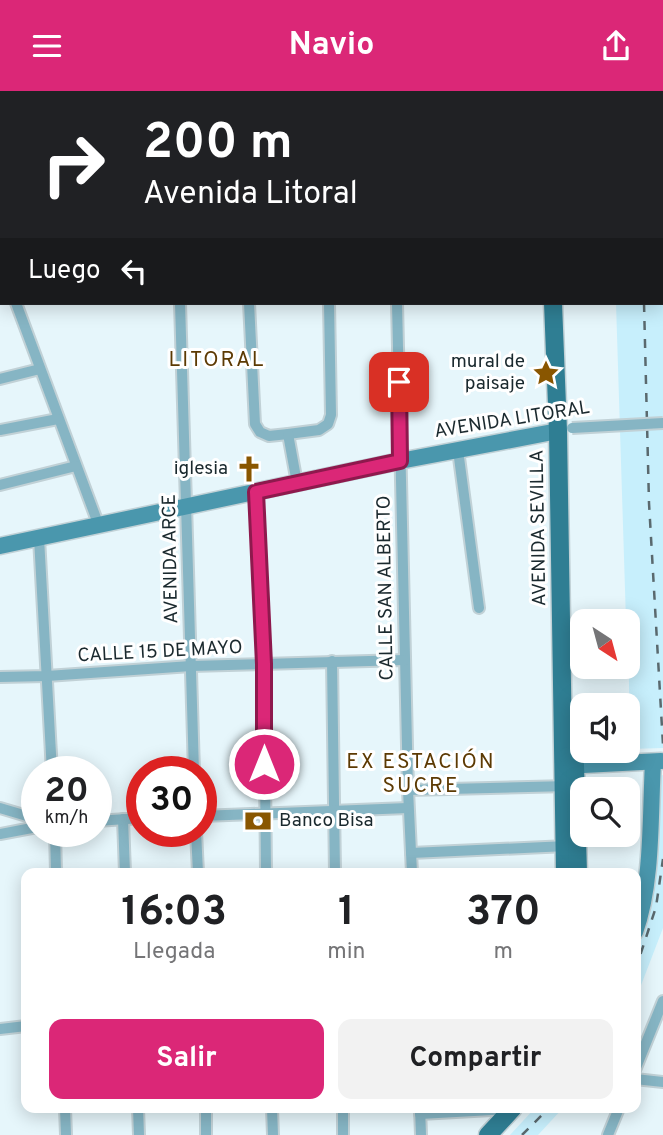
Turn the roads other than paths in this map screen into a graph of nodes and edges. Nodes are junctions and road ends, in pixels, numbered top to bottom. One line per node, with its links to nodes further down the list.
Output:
1 (17, 305): 7 (street)
2 (180, 305): 20 (street, AVENIDA ARCE)
3 (248, 305): 13 (street)
4 (329, 305): 13 (street)
5 (397, 305): 15 (street, CALLE SAN ALBERTO)
6 (553, 305): 11 (main road, AVENIDA SEVILLA)
7 (40, 369): 8 (street); 9 (street)
8 (0, 379)
9 (58, 419): 12 (street); 16 (street)
10 (663, 423): 11 (street, AVENIDA LITORAL, bridge)
11 (565, 429): 14 (main road, AVENIDA LITORAL); 33 (main road, AVENIDA SEVILLA)
12 (0, 430)
13 (288, 434): 17 (street)
14 (458, 450): 15 (main road, AVENIDA LITORAL); 24 (street)
15 (400, 461): 17 (main road, AVENIDA LITORAL); 25 (street, CALLE SAN ALBERTO)
16 (76, 466): 18 (street); 21 (street)
17 (297, 483): 19 (main road, AVENIDA LITORAL)
18 (0, 485)
19 (256, 492): 20 (main road, AVENIDA LITORAL); 27 (street)
20 (187, 505): 21 (main road, AVENIDA LITORAL); 28 (street, AVENIDA ARCE)
21 (99, 526): 22 (main road, AVENIDA LITORAL)
22 (39, 538): 23 (main road, AVENIDA LITORAL); 29 (street)
23 (0, 546)
24 (479, 608)
25 (405, 660): 26 (street, CALLE 15 DE MAYO); 36 (street, CALLE SAN ALBERTO)
26 (332, 661): 27 (street, CALLE 15 DE MAYO); 40 (street)
27 (264, 664): 28 (street, CALLE 15 DE MAYO); 39 (street)
28 (191, 666): 29 (street, CALLE 15 DE MAYO); 32 (street, AVENIDA ARCE)
29 (47, 676): 30 (street, CALLE 15 DE MAYO); 31 (street)
30 (0, 677)
31 (51, 756)
32 (194, 756)
33 (568, 761): 34 (main road); 35 (main road, AVENIDA SEVILLA)
34 (658, 761): 63 (main road)
35 (569, 786): 36 (street); 43 (main road, AVENIDA SEVILLA)
36 (408, 790): 38 (street, CALLE SAN ALBERTO)
37 (0, 808): 41 (street)
38 (408, 809): 40 (street); 54 (street, CALLE SAN ALBERTO)
39 (264, 813): 40 (street); 42 (street); 58 (street)
40 (333, 813): 59 (street)
41 (21, 814)
42 (217, 815)
43 (570, 816)
44 (123, 819): 45 (street); 46 (street); 56 (street)
45 (126, 819)
46 (112, 820)
47 (21, 830): 48 (street)
48 (0, 834)
49 (570, 846): 54 (street)
50 (55, 847): 55 (street)
51 (197, 847): 57 (street)
52 (571, 847): 61 (main road, AVENIDA SEVILLA)
53 (571, 847): 62 (main road, AVENIDA SEVILLA)
54 (411, 853): 60 (street, CALLE SAN ALBERTO)
55 (56, 868)
56 (125, 868)
57 (198, 868)
58 (266, 868)
59 (335, 868)
60 (412, 868)
61 (566, 868)
62 (577, 868)
63 (641, 917)
64 (663, 1002): 67 (street)
65 (21, 1027): 66 (street)
66 (0, 1029)
67 (641, 1055)
68 (641, 1080): 69 (street)
69 (663, 1082)
70 (65, 1113): 79 (street)
71 (138, 1113): 80 (street)
72 (206, 1113): 81 (street)
73 (272, 1113): 82 (street)
74 (342, 1113): 83 (street)
75 (420, 1113): 84 (street)
76 (511, 1113): 85 (main road)
77 (513, 1113): 86 (main road)
78 (618, 1113): 87 (street)
79 (66, 1135)
80 (139, 1135)
81 (206, 1135)
82 (273, 1135)
83 (343, 1135)
84 (421, 1135)
85 (488, 1135)
86 (500, 1135)
87 (608, 1135)

